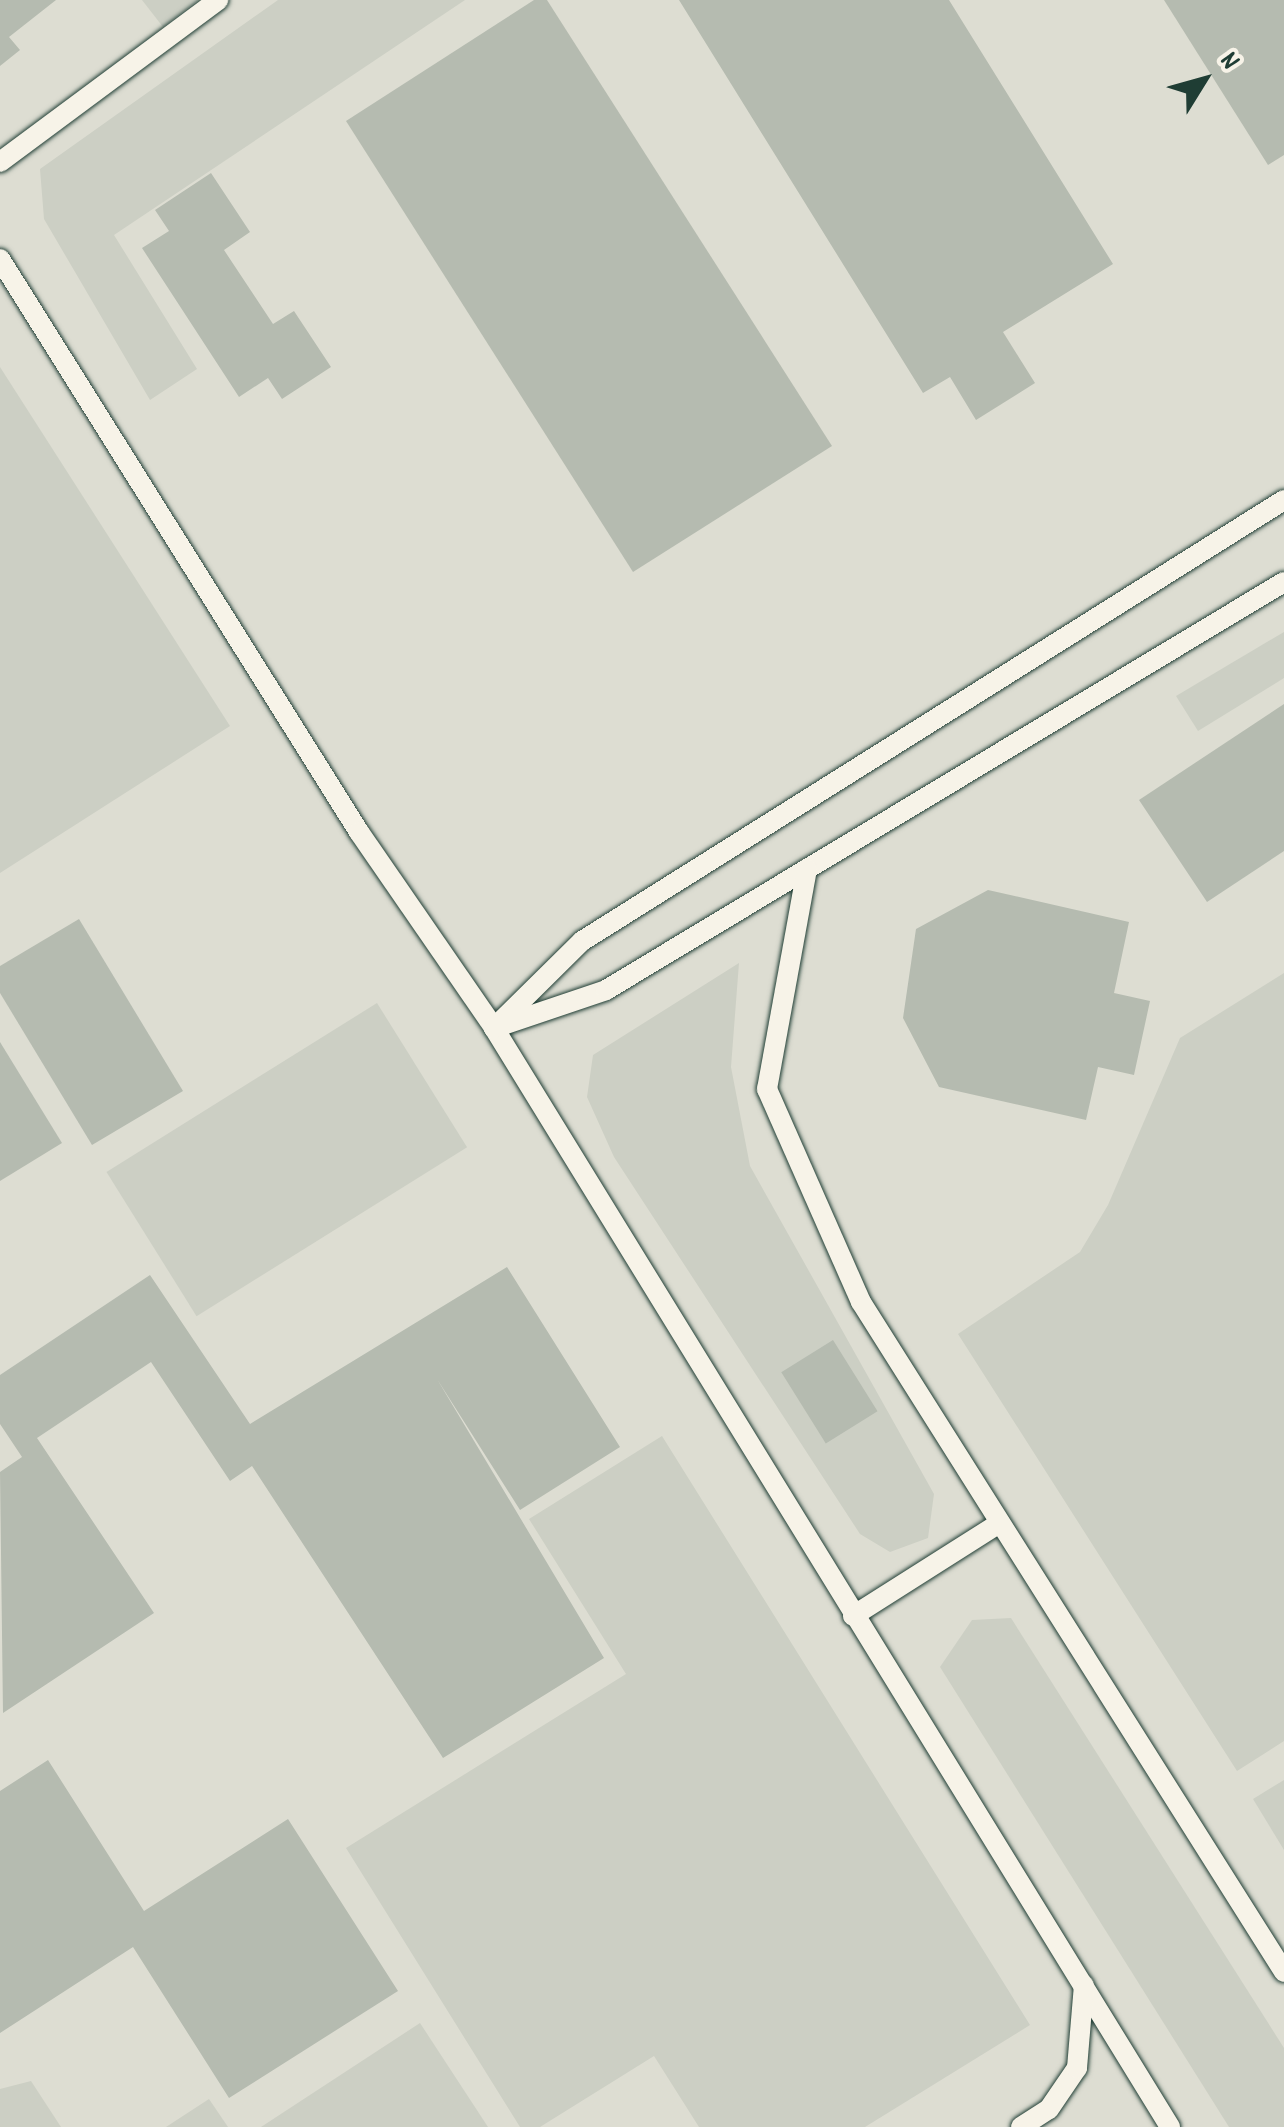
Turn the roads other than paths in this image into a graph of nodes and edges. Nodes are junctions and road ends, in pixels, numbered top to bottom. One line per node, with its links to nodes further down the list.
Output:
1 (218, 0): 2 (lane)
2 (0, 162)
3 (0, 259): 7 (lane)
4 (1284, 500): 7 (lane)
5 (1284, 582): 6 (lane)
6 (808, 869): 7 (lane); 8 (lane)
7 (494, 1028): 9 (lane)
8 (998, 1524): 9 (lane); 10 (lane)
9 (854, 1616): 11 (lane)
10 (1284, 1972)
11 (1084, 1985): 12 (lane); 13 (lane)
12 (1020, 2127)
13 (1170, 2127)

